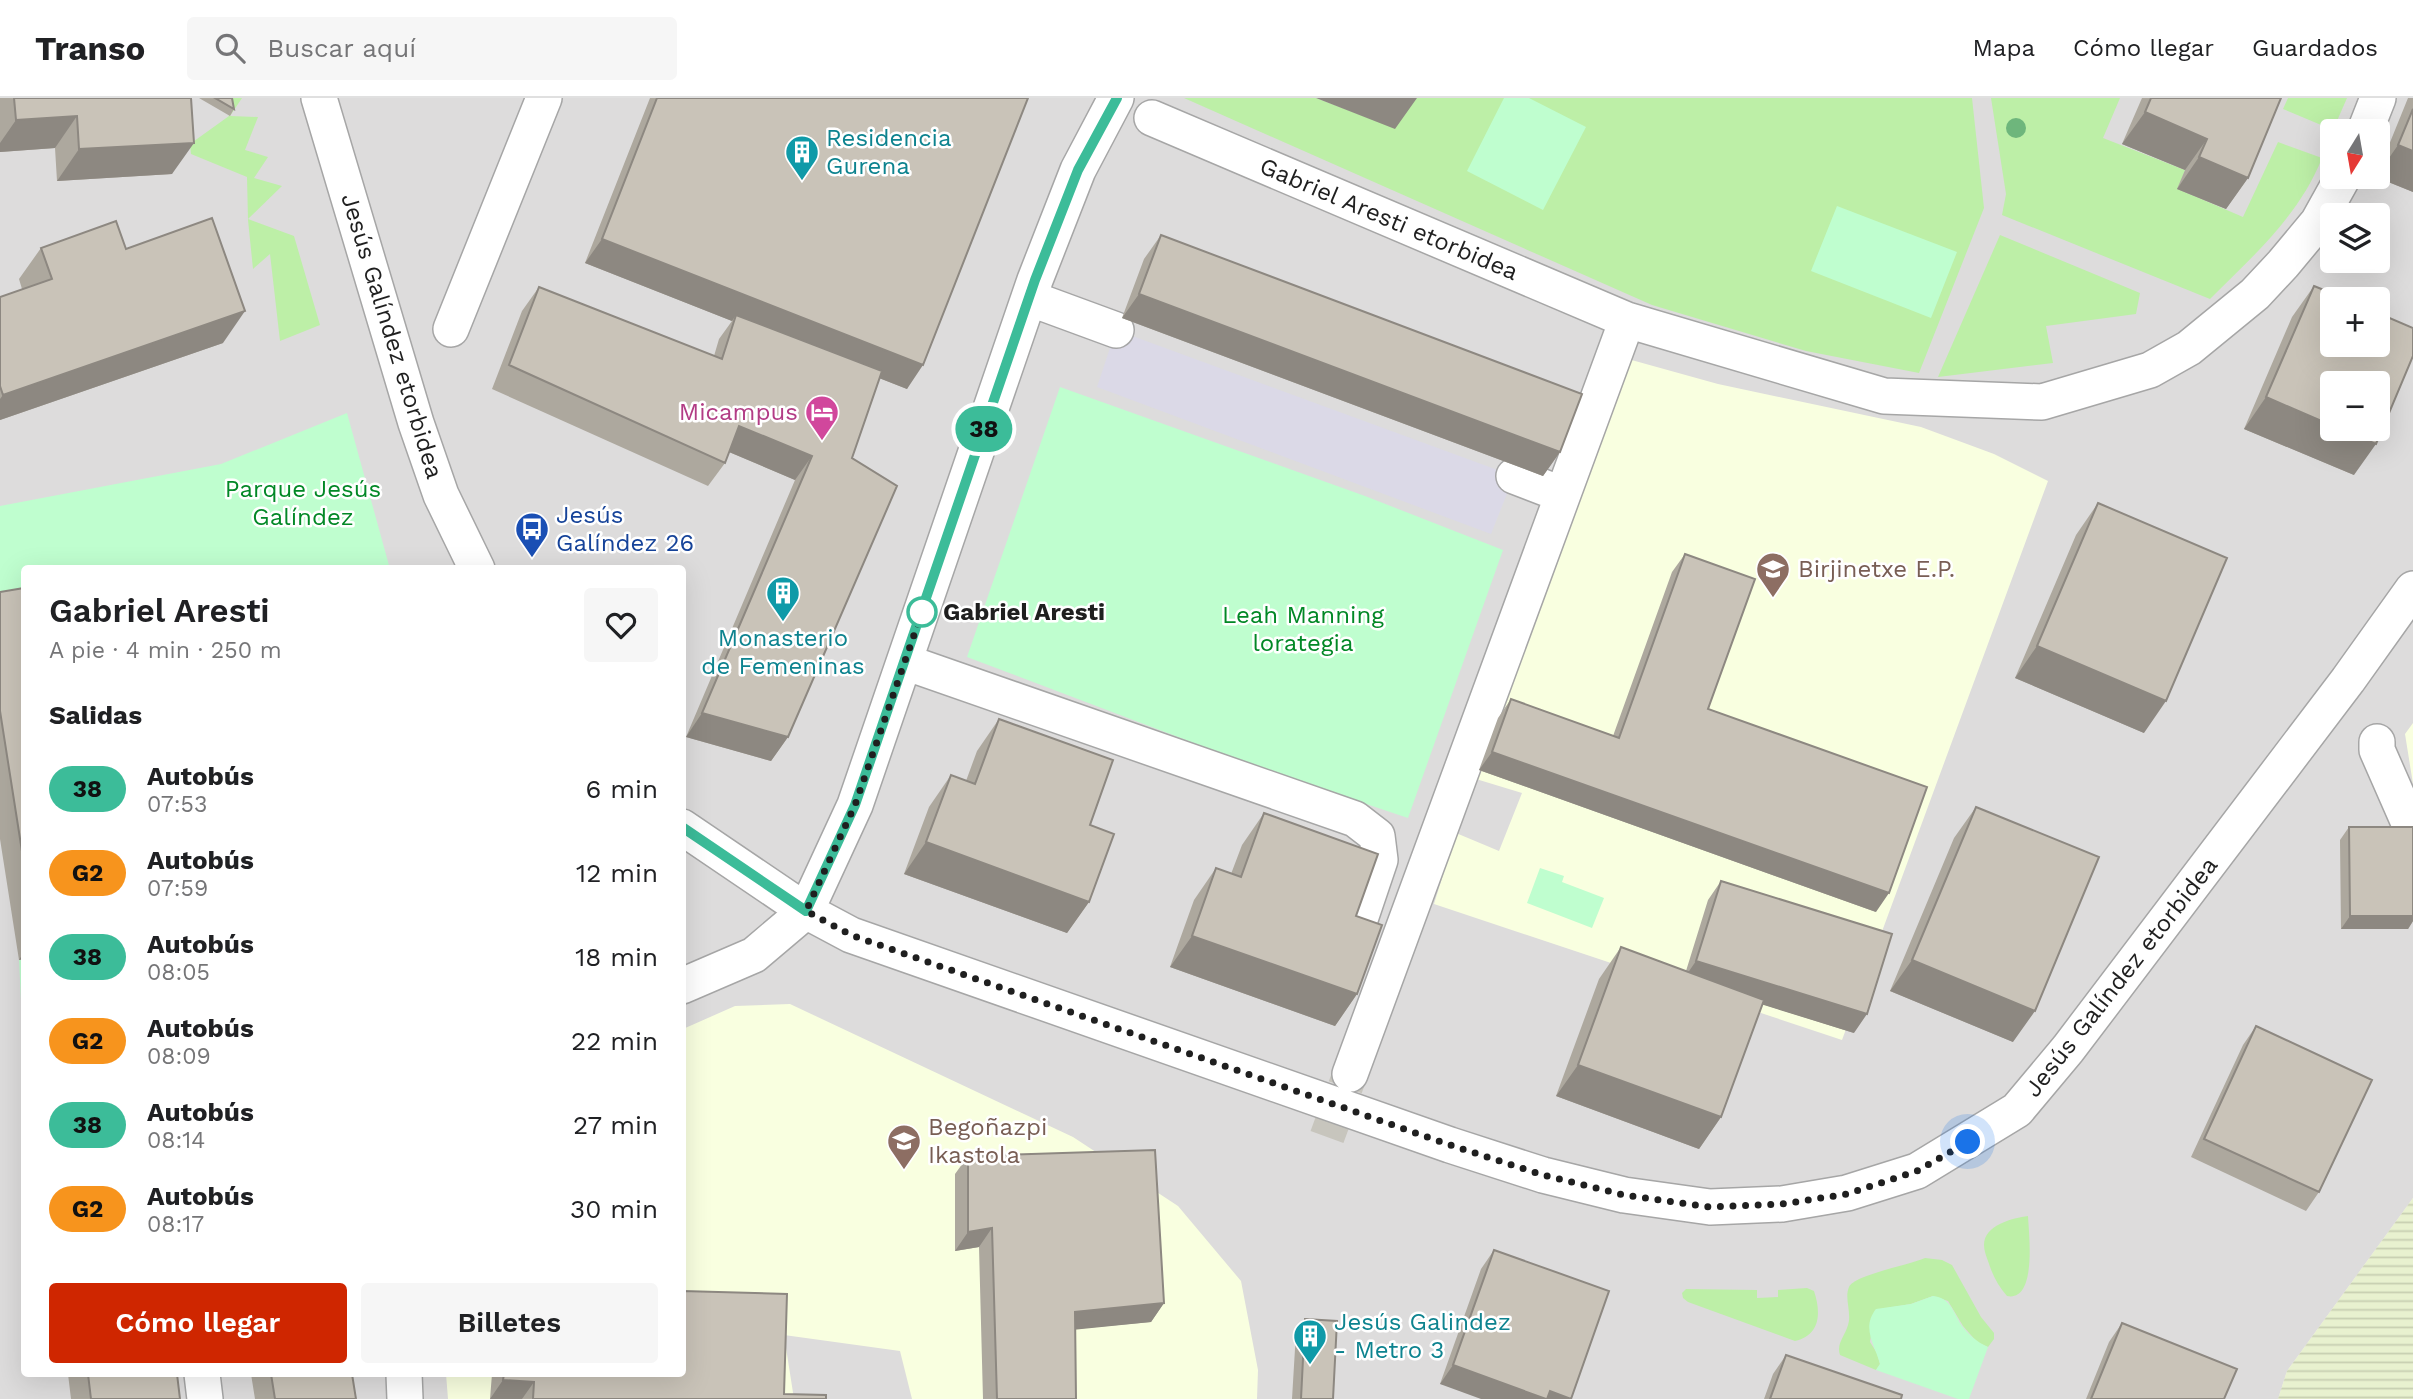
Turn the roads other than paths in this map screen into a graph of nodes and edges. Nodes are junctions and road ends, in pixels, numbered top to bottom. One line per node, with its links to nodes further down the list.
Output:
1 (319, 98): 14 (street, Jesús Galíndez etorbidea)
2 (544, 98): 10 (street)
3 (1116, 98): 8 (street)
4 (2378, 98): 6 (street)
5 (1152, 118): 9 (street, Gabriel Aresti etorbidea)
6 (2370, 119)
7 (2336, 189): 9 (street)
8 (1029, 298): 11 (street); 16 (street)
9 (1627, 320): 13 (street)
10 (451, 328)
11 (1116, 330)
12 (1514, 476): 13 (street)
13 (1561, 494): 23 (street)
14 (475, 565)
15 (2413, 589): 20 (street, Jesús Galíndez etorbidea)
16 (905, 662): 20 (street); 21 (street)
17 (2376, 742): 19 (street)
18 (686, 830): 20 (street, Jesús Galíndez etorbidea)
19 (2413, 832)
20 (806, 911): 22 (street)
21 (1352, 943)
22 (686, 984)
23 (1350, 1074)
24 (202, 1377): 26 (street)
25 (404, 1377): 27 (street)
26 (205, 1399)
27 (405, 1399)

